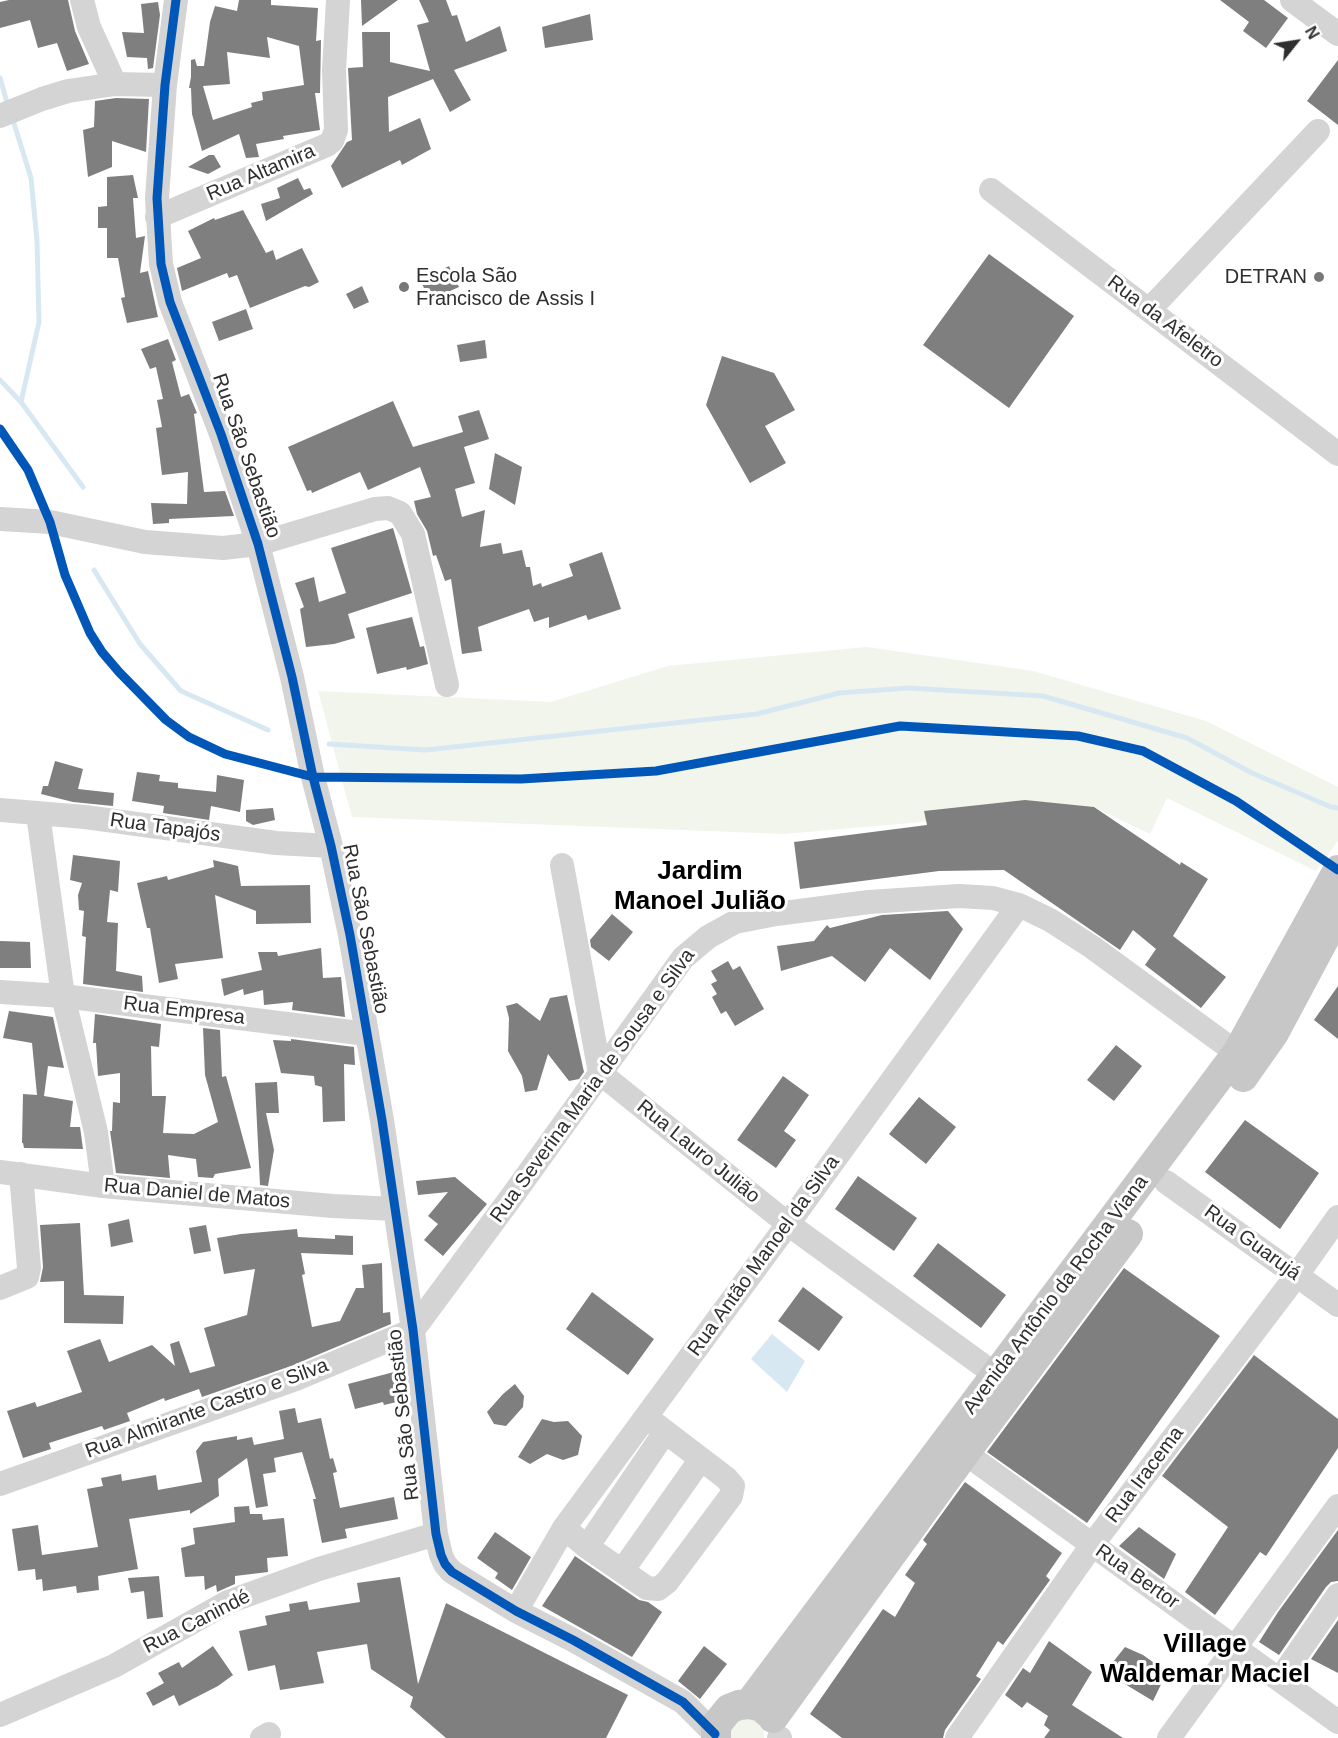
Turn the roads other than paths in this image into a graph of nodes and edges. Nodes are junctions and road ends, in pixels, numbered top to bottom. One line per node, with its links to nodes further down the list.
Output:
1 (82, 0): 6 (street)
2 (176, 0): 7 (street, Rua São Sebastião)
3 (338, 0): 11 (street, Rua Altamira)
4 (1292, 0): 5 (street)
5 (1338, 34)
6 (115, 84): 7 (street); 8 (street)
7 (165, 85): 11 (street, Rua São Sebastião)
8 (0, 116)
9 (1318, 130): 12 (street)
10 (991, 190): 12 (street, Rua da Afeletro)
11 (157, 218): 15 (street, Rua São Sebastião)
12 (1149, 310): 13 (street, Rua da Afeletro)
13 (1338, 454)
14 (0, 519): 15 (street)
15 (258, 544): 16 (street); 19 (street, Rua São Sebastião)
16 (447, 685)
17 (0, 810): 18 (street, Rua Tapajós)
18 (38, 814): 19 (street, Rua Tapajós); 25 (street)
19 (331, 846): 26 (street, Rua São Sebastião)
20 (562, 865): 28 (street)
21 (1338, 870): 27 (main road, Avenida Antônio da Rocha Viana)
22 (1019, 905): 27 (street, Rua Severina Maria de Sousa e Silva); 28 (street, Rua Severina Maria de Sousa e Silva); 34 (street, Rua Antão Manoel da Silva)
23 (1338, 913): 30 (main road, Avenida Antônio da Rocha Viana)
24 (0, 992): 25 (street, Rua Empresa)
25 (63, 996): 26 (street, Rua Empresa); 31 (street)
26 (368, 1034): 32 (street, Rua São Sebastião)
27 (1237, 1053): 39 (main road, Avenida Antônio da Rocha Viana)
28 (600, 1073): 34 (street, Rua Lauro Julião); 38 (street, Rua Severina Maria de Sousa e Silva)
29 (11, 1173): 31 (street, Rua Daniel de Matos); 36 (street)
30 (1166, 1182): 35 (street, Rua Guarujá); 42 (main road, Avenida Antônio da Rocha Viana)
31 (103, 1186): 32 (street, Rua Daniel de Matos)
32 (395, 1209): 38 (street, Rua São Sebastião)
33 (1338, 1216): 35 (street, Rua Iracema)
34 (788, 1224): 39 (street, Rua Lauro Julião); 40 (street, Rua Antão Manoel da Silva)
35 (1297, 1275): 37 (street, Rua Guarujá); 48 (street, Rua Iracema)
36 (0, 1288)
37 (1338, 1305)
38 (413, 1330): 44 (street, Rua Almirante Castro e Silva); 47 (street, Rua São Sebastião)
39 (996, 1375): 57 (main road, Avenida Antônio da Rocha Viana)
40 (646, 1417): 41 (street); 46 (street, Rua Antão Manoel da Silva)
41 (665, 1432): 43 (street); 49 (street)
42 (965, 1453): 48 (street, Rua Bertor); 57 (main road, Avenida Antônio da Rocha Viana)
43 (701, 1459): 50 (street); 50 (street)
44 (0, 1484)
45 (1338, 1506): 53 (street)
46 (564, 1528): 49 (street); 52 (street, Rua Antão Manoel da Silva)
47 (436, 1534): 52 (street, Rua São Sebastião); 55 (street, Rua Canindé)
48 (1092, 1545): 53 (street, Rua Bertor); 58 (street, Rua Iracema)
49 (587, 1547): 50 (street)
50 (622, 1571)
51 (1338, 1595): 54 (street)
52 (516, 1611): 57 (street, Rua São Sebastião)
53 (1236, 1648): 54 (street, Rua Bertor); 59 (street)
54 (1280, 1680): 56 (street, Rua Bertor)
55 (0, 1715)
56 (1338, 1722)
57 (752, 1727)
58 (957, 1738)
59 (1169, 1738)

